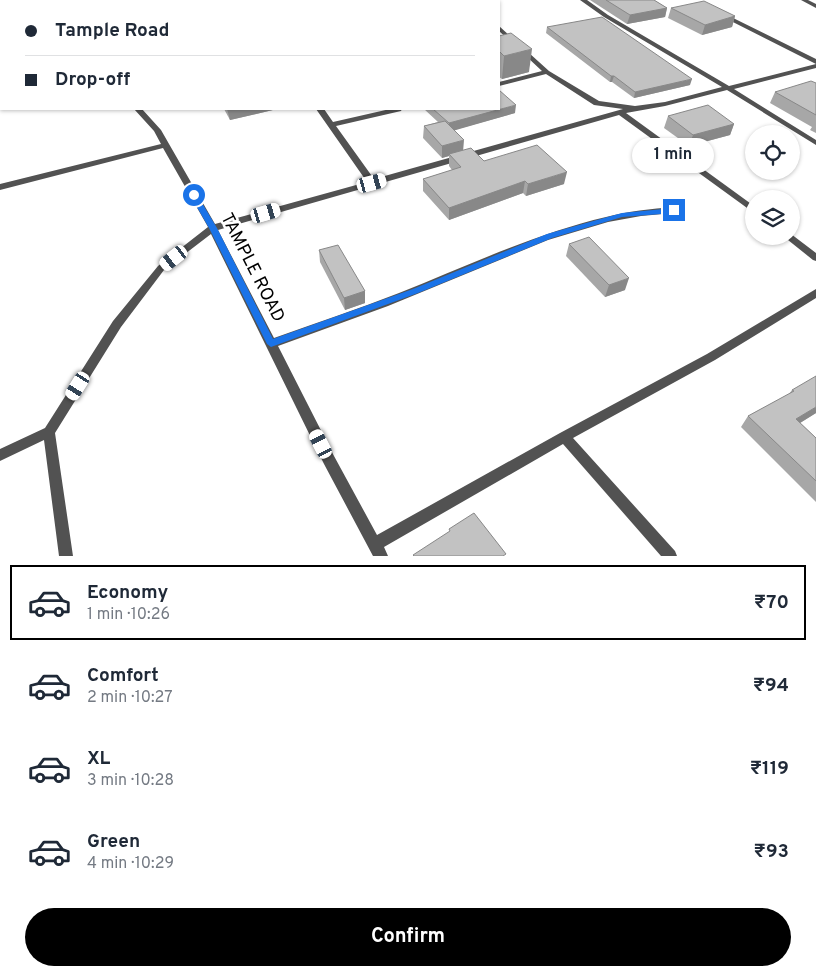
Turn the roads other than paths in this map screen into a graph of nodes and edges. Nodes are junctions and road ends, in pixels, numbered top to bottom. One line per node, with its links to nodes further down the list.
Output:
1 (583, 0): 9 (street)
2 (804, 0): 3 (street)
3 (816, 6)
4 (719, 13): 6 (street)
5 (500, 29): 7 (street)
6 (815, 62): 9 (street)
7 (546, 72): 8 (street); 10 (street)
8 (500, 84)
9 (730, 89): 10 (street); 16 (street)
10 (635, 108): 14 (street)
11 (139, 110): 17 (street, TAMPLE ROAD)
12 (321, 110): 15 (street)
13 (394, 110): 15 (street)
14 (621, 114): 18 (street); 20 (street)
15 (331, 125): 18 (street)
16 (816, 143)
17 (165, 144): 19 (street); 22 (street, TAMPLE ROAD)
18 (372, 183): 22 (street)
19 (0, 187)
20 (745, 204)
21 (674, 210): 26 (street)
22 (213, 228): 26 (street, TAMPLE ROAD); 27 (street)
23 (799, 245): 24 (street)
24 (816, 258)
25 (816, 293): 28 (street)
26 (271, 344): 30 (street, TAMPLE ROAD)
27 (49, 432): 29 (street); 31 (street)
28 (564, 437): 30 (street); 33 (street)
29 (0, 455)
30 (375, 544): 32 (street, TAMPLE ROAD)
31 (66, 556)
32 (382, 556)
33 (670, 556)

